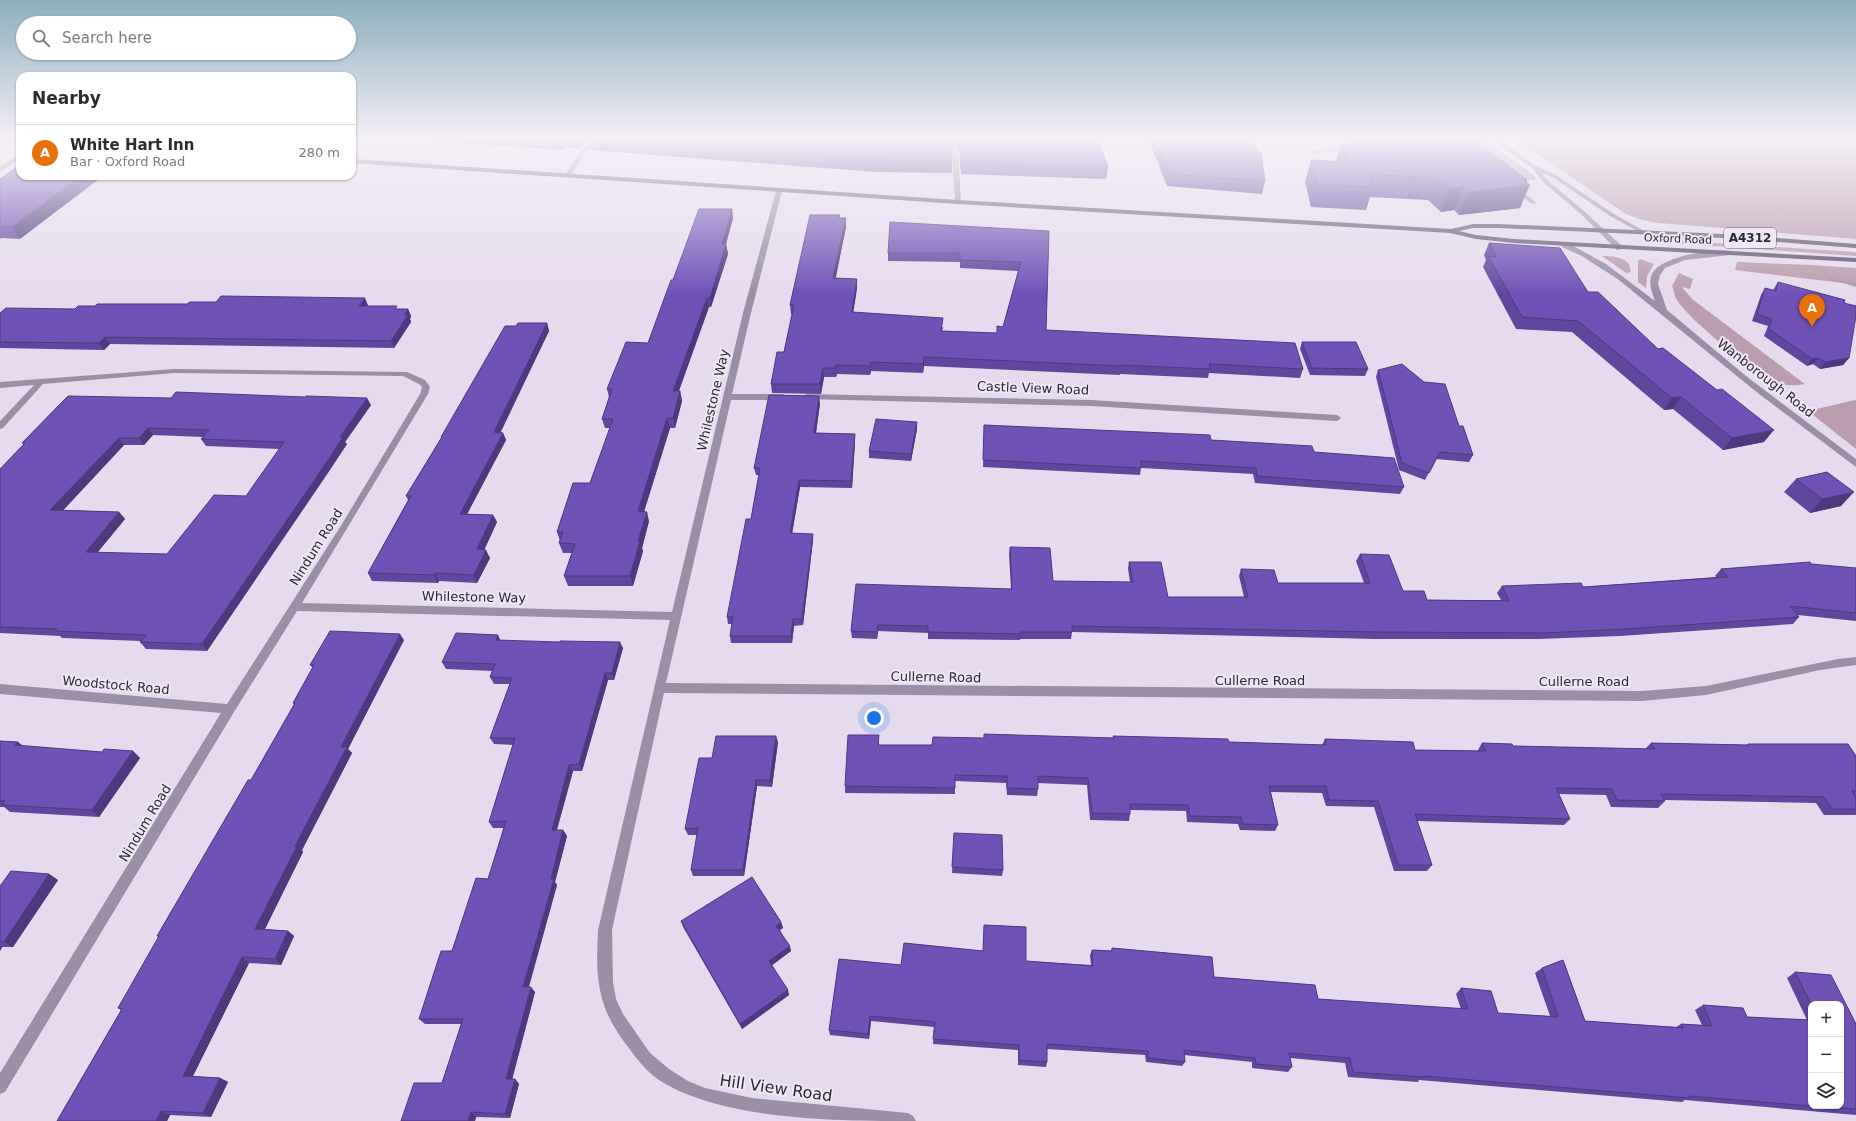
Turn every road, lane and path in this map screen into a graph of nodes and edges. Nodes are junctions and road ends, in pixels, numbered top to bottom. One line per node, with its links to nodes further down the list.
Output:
1 (770, 190): 6 (main road, Oxford Road / A4312)
2 (957, 190): 7 (street)
3 (1516, 190): 8 (street)
4 (1556, 190): 10 (street)
5 (1575, 190): 11 (street)
6 (779, 191): 7 (main road, Oxford Road / A4312); 20 (street, Whilestone Way)
7 (958, 202): 9 (main road, Oxford Road / A4312)
8 (1534, 204)
9 (1450, 231): 10 (main road, Oxford Road / A4312); 12 (main road, Oxford Road / A4312)
10 (1602, 231): 11 (main road, Oxford Road / A4312); 14 (street)
11 (1643, 232): 13 (main road, Oxford Road / A4312)
12 (1565, 245): 14 (main road, A4312); 17 (street, Wanborough Road)
13 (1856, 246)
14 (1620, 248): 15 (main road, Oxford Road / A4312)
15 (1741, 253): 16 (main road, Oxford Road / A4312); 17 (street, Wanborough Road)
16 (1856, 260)
17 (1663, 310): 23 (street, Wanborough Road)
18 (40, 383): 19 (street, Nindum Road); 22 (street); 24 (street, Nindum Road)
19 (0, 385)
20 (728, 396): 21 (street, Castle View Road); 25 (street, Whilestone Way)
21 (1337, 418)
22 (0, 426)
23 (1856, 464)
24 (295, 607): 25 (street, Whilestone Way); 29 (street, Nindum Road)
25 (676, 616): 27 (street, Whilestone Way)
26 (1856, 661): 27 (street, Cullerne Road)
27 (661, 688): 30 (street, Whilestone Way)
28 (0, 689): 29 (street, Woodstock Road)
29 (230, 709): 31 (street, Nindum Road)
30 (605, 930): 32 (street, Hill View Road)
31 (0, 1087)
32 (908, 1121)

